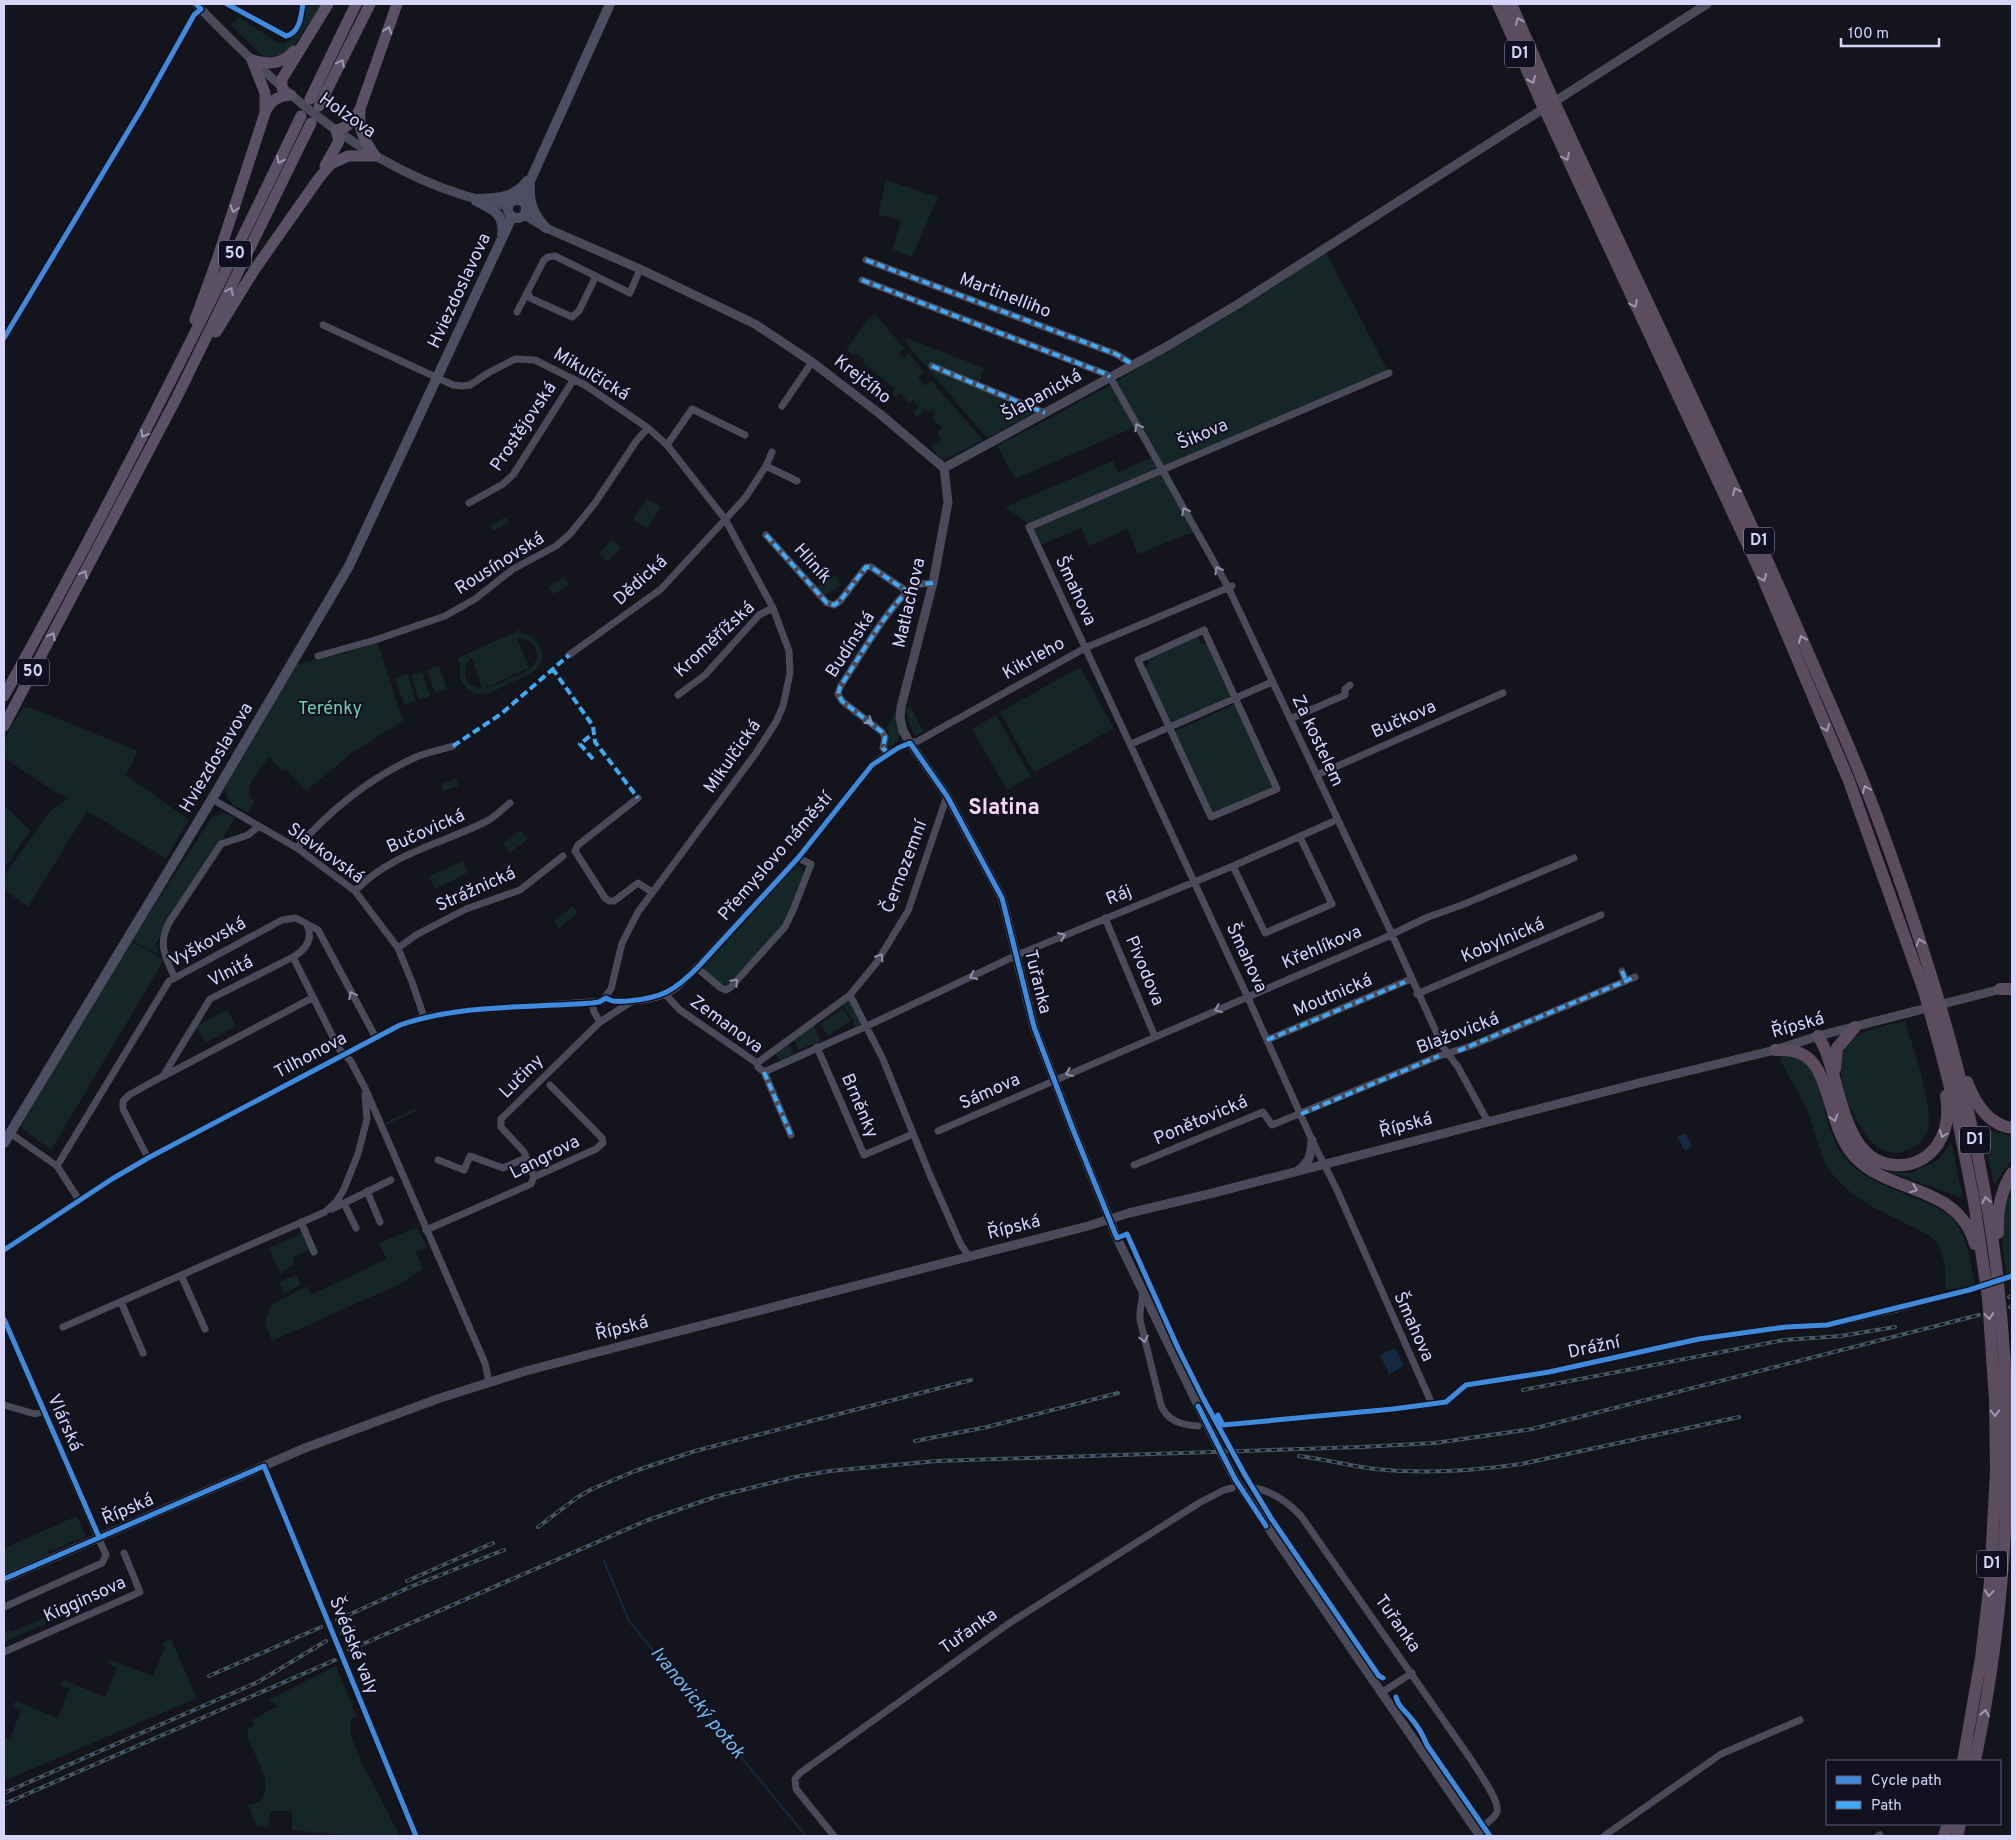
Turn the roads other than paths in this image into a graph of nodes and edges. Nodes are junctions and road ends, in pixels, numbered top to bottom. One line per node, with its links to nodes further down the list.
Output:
1 (196, 4): 13 (street, Holzova)
2 (227, 4): 3 (street)
3 (303, 4)
4 (328, 4): 12 (highway)
5 (356, 4): 15 (highway)
6 (370, 4): 17 (highway, one-way to 6)
7 (397, 4): 18 (highway, one-way to 7)
8 (610, 4): 24 (main road)
9 (1498, 4): 16 (highway, D1, one-way to 16)
10 (1511, 4): 16 (highway, D1, one-way to 10)
11 (1707, 4): 41 (street, Šlapanická)
12 (303, 42): 13 (highway); 14 (highway)
13 (252, 60): 14 (street, Holzova); 19 (highway, 50)
14 (287, 93): 19 (highway, 50); 22 (street, Holzova)
15 (310, 99)
16 (1549, 105): 122 (highway, D1)
17 (319, 106)
18 (360, 109): 22 (highway); 23 (highway)
19 (265, 113): 47 (highway, 50, one-way to 47)
20 (301, 116): 47 (highway, 50, one-way to 47)
21 (311, 123): 48 (highway, 50, one-way to 21)
22 (334, 129): 23 (street, Holzova); 25 (highway, 50)
23 (375, 156): 25 (highway, 50); 26 (street, Holzova)
24 (533, 174): 26 (main road); 27 (main road); 31 (main road)
25 (319, 178): 48 (highway, 50)
26 (475, 199): 28 (street, Holzova); 32 (main road)
27 (521, 201): 28 (main road); 29 (main road)
28 (508, 206): 30 (main road)
29 (524, 215): 30 (main road); 31 (street, Krejčího)
30 (512, 217): 32 (main road, Hviezdoslavova)
31 (546, 228): 34 (street, Krejčího)
32 (500, 244): 45 (main road, Hviezdoslavova)
33 (866, 260): 41 (street, Martinelliho)
34 (640, 269): 35 (street); 40 (street, Krejčího)
35 (596, 276): 37 (street); 37 (street)
36 (862, 280): 44 (street)
37 (528, 292): 38 (street)
38 (518, 312)
39 (322, 325): 45 (street, Hviezdoslavova)
40 (812, 362): 49 (street); 56 (street, Krejčího)
41 (1132, 364): 44 (street, Šlapanická)
42 (932, 366): 50 (street)
43 (1389, 373): 57 (street, Šikova)
44 (1110, 377): 50 (street, Šlapanická); 57 (street, Za kostelem, one-way to 44)
45 (437, 378): 46 (street, Mikulčická); 86 (main road, Hviezdoslavova)
46 (574, 379): 51 (street, Mikulčická); 59 (street, Prostějovská)
47 (167, 391): 73 (highway, 50, one-way to 73)
48 (177, 397): 77 (highway, 50, one-way to 48)
49 (782, 406)
50 (1045, 413): 56 (street, Šlapanická)
51 (648, 428): 53 (street, Mikulčická); 68 (street, Rousínovská)
52 (745, 435): 53 (street)
53 (667, 445): 60 (street, Mikulčická)
54 (772, 452): 55 (street)
55 (766, 466): 58 (street); 60 (street)
56 (944, 468): 63 (street, Matlachova)
57 (1162, 469): 61 (street, Šikova); 64 (street, Za kostelem, one-way to 57)
58 (797, 481)
59 (469, 503)
60 (725, 519): 66 (street, Mikulčická); 69 (street, Dědická)
61 (1030, 527): 67 (street, Šmahova)
62 (766, 535): 65 (street, Hliník)
63 (932, 584): 65 (street); 79 (street, Matlachova)
64 (1230, 586): 67 (street, Kikrleho); 70 (street, Za kostelem)
65 (908, 592): 82 (street, Budínská, one-way to 82)
66 (773, 608): 74 (street, Kroměřížská); 98 (street, Mikulčická)
67 (1085, 648): 79 (street, Kikrleho); 80 (street, Šmahova)
68 (318, 656)
69 (568, 656)
70 (1272, 682): 75 (street); 76 (street, Za kostelem)
71 (1350, 686): 76 (street)
72 (1503, 693): 83 (street, Bučkova)
73 (4, 696)
74 (678, 696)
75 (1236, 698): 78 (street); 78 (street); 78 (street)
76 (1290, 719): 83 (street, Za kostelem)
77 (4, 726)
78 (1168, 728): 80 (street)
79 (910, 743): 82 (street, Přemyslovo náměstí); 84 (street, Tuřanka)
80 (1131, 744): 96 (street, Šmahova)
81 (453, 746): 91 (street)
82 (888, 754): 93 (street, Přemyslovo náměstí)
83 (1317, 775): 102 (street, Za kostelem)
84 (947, 796): 104 (street, Tuřanka); 115 (street, Černozemní, one-way to 84)
85 (638, 798): 98 (street)
86 (212, 799): 89 (street, Slavkovská); 148 (main road, Hviezdoslavova)
87 (510, 803): 97 (street, Bučovická)
88 (1332, 822): 90 (street, Ráj)
89 (259, 826): 91 (street, Slavkovská); 109 (street, Slavkovská)
90 (1300, 836): 95 (street, Ráj); 95 (street)
91 (297, 848): 97 (street, Slavkovská)
92 (563, 856): 103 (street, Strážnická)
93 (798, 858): 106 (street, Přemyslovo náměstí); 106 (street, Přemyslovo náměstí, one-way to 93)
94 (1574, 858): 102 (street, Křehlíkova)
95 (1233, 866): 96 (street, Ráj)
96 (1194, 881): 100 (street, Ráj); 116 (street, Šmahova)
97 (356, 891): 103 (street, Slavkovská)
98 (652, 892): 118 (street, Mikulčická)
99 (1601, 915): 114 (street, Kobylnická)
100 (1105, 918): 104 (street, Ráj, one-way to 100); 127 (street, Pivodova)
101 (307, 925): 105 (street, Vlnitá); 109 (street, Vyškovská); 129 (street, one-way to 101)
102 (1391, 934): 110 (street, Za kostelem); 116 (street, Křehlíkova)
103 (398, 948): 121 (street, Slavkovská)
104 (1017, 955): 124 (street, one-way to 124); 140 (street, Tuřanka)
105 (293, 957): 117 (street); 138 (street, Vlnitá)
106 (697, 968): 113 (street, Přemyslovo náměstí)
107 (1622, 972): 111 (street)
108 (1635, 977): 111 (street, Blažovická)
109 (174, 978): 158 (street, Vyškovská)
110 (1411, 980): 114 (street, Za kostelem); 130 (street, Moutnická)
111 (1626, 981): 135 (street, Blažovická)
112 (2008, 988): 125 (street, Řípská)
113 (665, 994): 119 (street, Tilhonova); 136 (street, Zemanova)
114 (1417, 994): 135 (street, Za kostelem)
115 (850, 995): 124 (street); 136 (street, Černozemní)
116 (1247, 997): 127 (street, Křehlíkova, one-way to 127); 130 (street, Šmahova)
117 (312, 998): 134 (street); 138 (street, Vlnitá)
118 (606, 998): 119 (street, Tilhonova); 120 (street, Tilhonova)
119 (634, 1000): 123 (street, Lučiny)
120 (592, 1003): 121 (street, Tilhonova); 123 (street)
121 (424, 1017): 129 (street, Tilhonova)
122 (1938, 1018): 126 (highway, D1); 133 (highway, D1)
123 (600, 1022): 154 (street, Lučiny)
124 (867, 1026): 131 (street); 149 (street)
125 (1856, 1027): 128 (street, Řípská); 139 (highway)
126 (1948, 1032): 146 (highway); 177 (highway, D1, one-way to 126)
127 (1156, 1036): 140 (street, Křehlíkova, one-way to 140)
128 (1818, 1036): 132 (street, Řípská); 139 (highway); 143 (highway)
129 (376, 1038): 134 (street, Tilhonova)
130 (1267, 1040): 144 (street, Šmahova)
131 (817, 1047): 137 (street); 149 (street, Brněnky)
132 (1775, 1050): 143 (highway); 145 (street, Řípská)
133 (1941, 1052): 139 (highway, one-way to 139); 177 (highway, D1)
134 (345, 1054): 142 (street); 153 (street, Tilhonova)
135 (1447, 1054): 144 (street, Blažovická); 145 (street, Za kostelem)
136 (757, 1063): 137 (street, Zemanova)
137 (764, 1072): 150 (street, Zemanova)
138 (163, 1076): 153 (street, Vlnitá)
139 (1835, 1076)
140 (1054, 1080): 147 (street, Sámova); 169 (street, Tuřanka)
141 (550, 1085): 161 (street, Langrova)
142 (365, 1088): 163 (street); 173 (street)
143 (1825, 1088): 177 (highway, one-way to 177)
144 (1301, 1114): 151 (street, Šmahova); 157 (street, Ponětovická)
145 (1488, 1122): 156 (street, Řípská)
146 (2012, 1128)
147 (938, 1131)
148 (10, 1133): 152 (main road, Hviezdoslavova); 158 (street)
149 (913, 1134): 176 (street)
150 (791, 1135)
151 (1312, 1140): 156 (street, Šmahova); 159 (street)
152 (4, 1143)
153 (148, 1158): 166 (street, Tilhonova)
154 (526, 1158): 155 (street); 161 (street, Lučiny)
155 (438, 1160)
156 (1325, 1164): 159 (street, Řípská); 189 (street, Šmahova)
157 (1134, 1165)
158 (57, 1166): 166 (street)
159 (1298, 1171): 169 (street, Řípská)
160 (2012, 1173): 177 (highway)
161 (534, 1176): 173 (street, Langrova)
162 (391, 1180): 164 (street)
163 (344, 1189): 165 (street); 168 (street)
164 (367, 1191): 165 (street); 171 (street)
165 (354, 1198): 167 (street)
166 (78, 1200): 174 (street, Tilhonova)
167 (344, 1203): 168 (street); 172 (street)
168 (325, 1212): 170 (street)
169 (1109, 1219): 176 (street, Řípská); 181 (street, Tuřanka)
170 (301, 1222): 175 (street); 178 (street)
171 (380, 1222)
172 (356, 1228)
173 (426, 1230): 188 (street)
174 (4, 1250)
175 (314, 1252)
176 (968, 1256): 188 (street, Řípská)
177 (1990, 1267): 179 (highway); 180 (highway)
178 (181, 1275): 182 (street); 185 (street)
179 (2006, 1277): 187 (highway, D1)
180 (1982, 1289): 187 (highway, D1, one-way to 187); 189 (street, Drážní)
181 (1143, 1291): 193 (street, one-way to 193); 203 (street, Tuřanka)
182 (121, 1302): 184 (street); 186 (street)
183 (4, 1319): 191 (street, Vlárská)
184 (62, 1328)
185 (205, 1328)
186 (143, 1352)
187 (1999, 1363): 205 (highway, D1, one-way to 205); 206 (highway, D1, one-way to 187)
188 (489, 1382): 194 (street, Řípská)
189 (1432, 1404): 192 (street, Drážní)
190 (4, 1405): 191 (street, Vlárská)
191 (44, 1411): 197 (street, Vlárská)
192 (1220, 1425)
193 (1194, 1426)
194 (264, 1466): 197 (street, Řípská); 209 (street, Švédské valy)
195 (1232, 1488): 208 (street, Tuřanka)
196 (1255, 1488): 202 (street, Tuřanka)
197 (100, 1537): 199 (street, Řípská); 200 (street, Řípská)
198 (124, 1553): 201 (street, Kigginsova)
199 (4, 1580)
200 (4, 1607)
201 (4, 1652)
202 (1412, 1673): 203 (street, Tuřanka); 207 (street, Tuřanka)
203 (1381, 1693): 207 (street, Tuřanka)
204 (1800, 1720): 210 (street)
205 (1963, 1760)
206 (1975, 1760)
207 (1478, 1834)
208 (830, 1835)
209 (416, 1836)
210 (1604, 1836)

